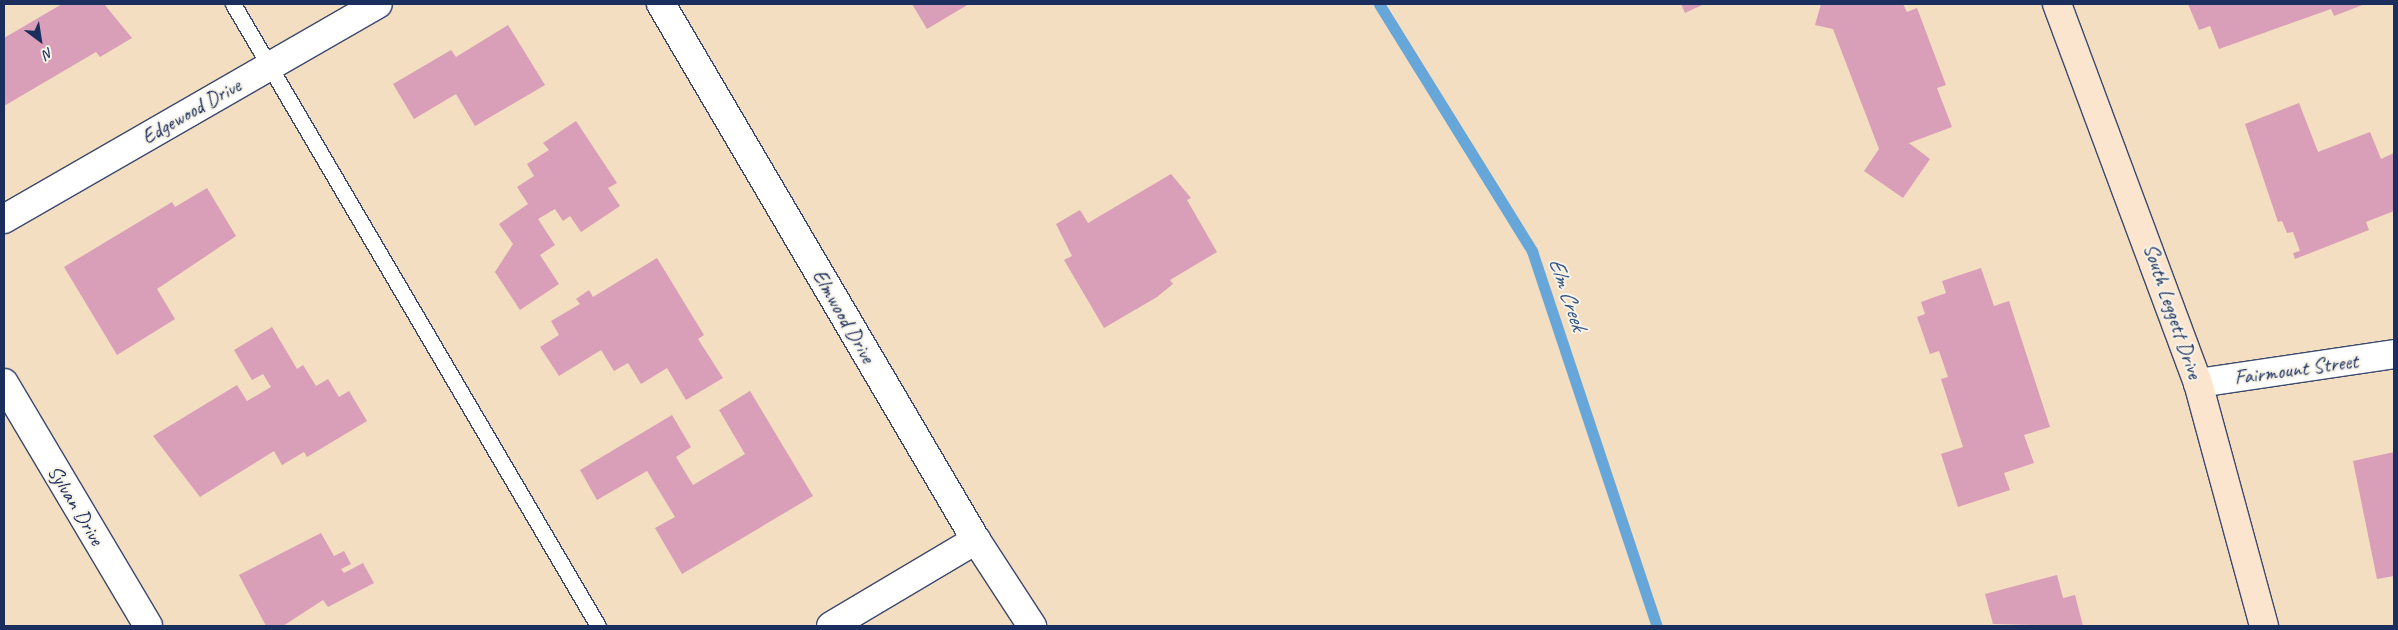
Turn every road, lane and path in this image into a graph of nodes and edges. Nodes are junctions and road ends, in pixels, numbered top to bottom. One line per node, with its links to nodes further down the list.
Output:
1 (234, 4): 5 (lane)
2 (378, 4): 5 (street, Edgewood Drive)
3 (661, 4): 10 (street, Elmwood Drive)
4 (2057, 4): 9 (street, South Leggett Drive)
5 (270, 66): 6 (street, Edgewood Drive); 12 (lane)
6 (4, 219)
7 (2394, 354): 9 (street, Fairmount Street)
8 (4, 383): 11 (street, Sylvan Drive)
9 (2198, 383): 15 (street, South Leggett Drive)
10 (976, 540): 13 (street); 14 (street, Elmwood Drive)
11 (148, 626)
12 (598, 626)
13 (831, 626)
14 (1032, 626)
15 (2264, 626)

